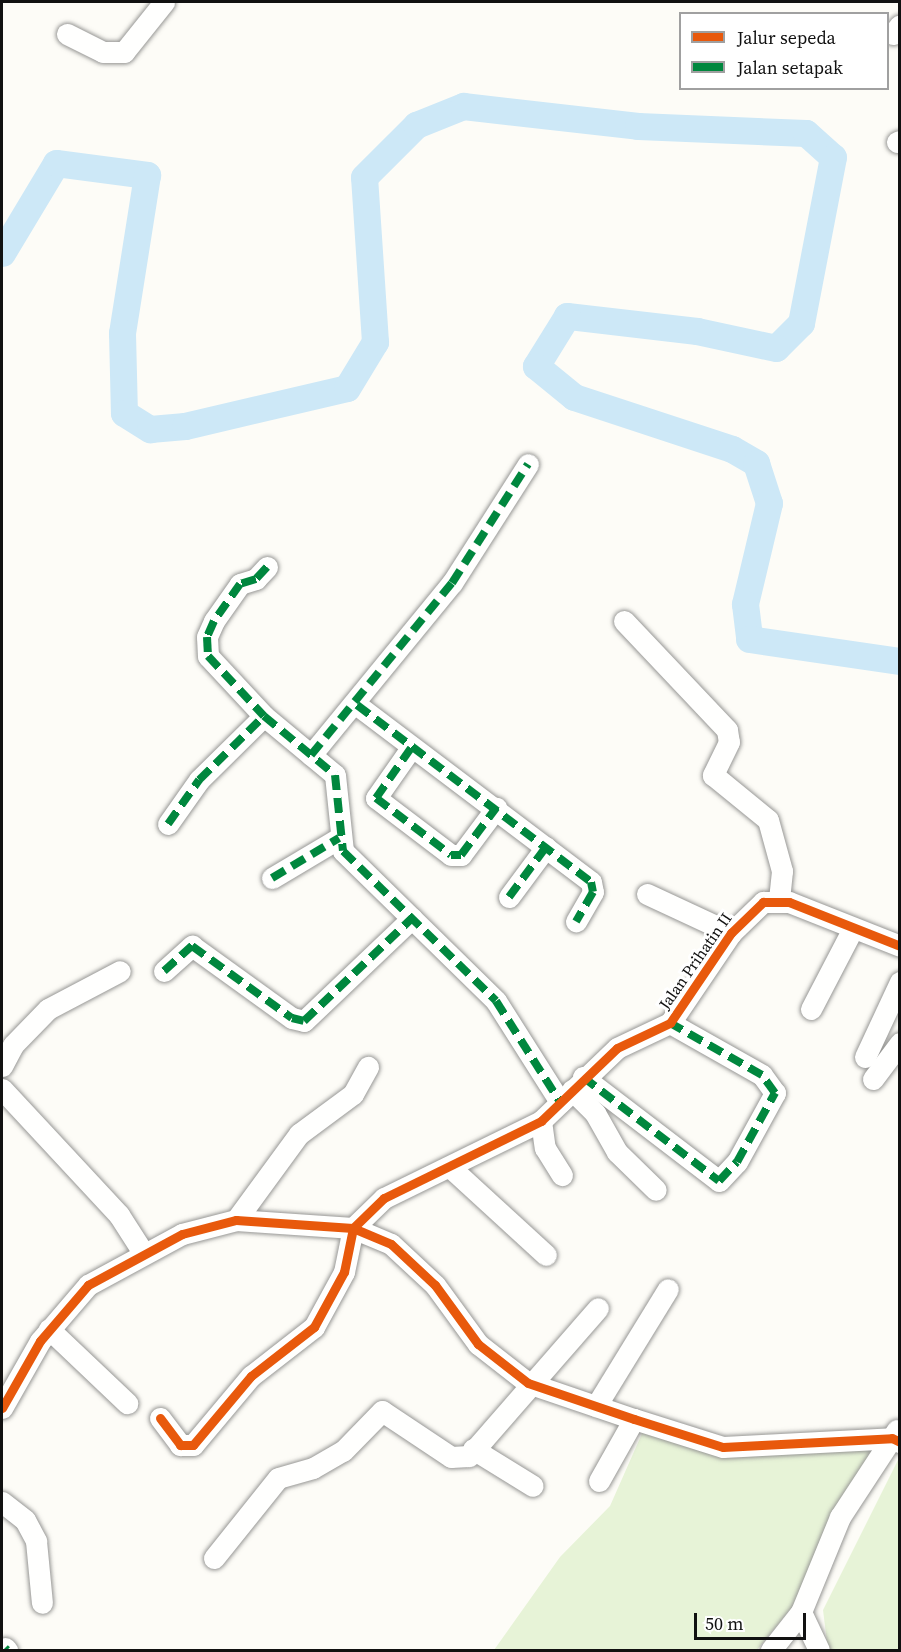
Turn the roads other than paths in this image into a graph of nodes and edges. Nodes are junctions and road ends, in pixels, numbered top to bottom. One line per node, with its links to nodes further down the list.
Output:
1 (164, 2): 2 (street)
2 (67, 34)
3 (528, 465): 6 (street)
4 (267, 567): 7 (street)
5 (624, 621): 17 (street)
6 (357, 705): 8 (street); 9 (street)
7 (264, 716): 9 (street); 11 (street)
8 (411, 748): 10 (street); 10 (street)
9 (311, 755): 12 (street)
10 (496, 808): 13 (street)
11 (168, 824)
12 (339, 838): 14 (street); 18 (street)
13 (546, 847): 16 (street); 19 (street)
14 (272, 878)
15 (647, 894): 21 (street)
16 (509, 897)
17 (779, 900): 20 (street); 21 (street, Jalan Prihatin II)
18 (412, 918): 25 (street); 35 (street)
19 (576, 921)
20 (851, 932): 22 (street); 23 (street); 27 (street)
21 (731, 933): 28 (street, Jalan Prihatin II)
22 (900, 946)
23 (900, 958)
24 (120, 971): 31 (street)
25 (164, 971)
26 (900, 982): 30 (street)
27 (811, 1009)
28 (670, 1023): 35 (street, Jalan Prihatin II); 35 (street)
29 (900, 1043): 33 (street)
30 (865, 1057)
31 (2, 1066)
32 (368, 1067): 40 (street)
33 (873, 1078)
34 (2, 1089): 42 (street)
35 (572, 1090): 36 (street, Jalan Prihatin II); 39 (street)
36 (540, 1121): 37 (street, Jalan Prihatin II); 38 (street)
37 (450, 1167): 41 (street, Jalan Prihatin II); 43 (street)
38 (562, 1175)
39 (656, 1190)
40 (236, 1220): 41 (street); 42 (street)
41 (353, 1228): 47 (street); 51 (street)
42 (144, 1254): 46 (street)
43 (546, 1255)
44 (668, 1289): 50 (street)
45 (598, 1308): 47 (street)
46 (49, 1329): 48 (street); 49 (street)
47 (528, 1383): 50 (street); 54 (street)
48 (3, 1396)
49 (127, 1403)
50 (596, 1406): 52 (street)
51 (160, 1418)
52 (634, 1419): 53 (street); 55 (street)
53 (897, 1435): 60 (street)
54 (473, 1449): 56 (street); 58 (street)
55 (599, 1481)
56 (533, 1486)
57 (2, 1502): 59 (street)
58 (214, 1558)
59 (42, 1603)
60 (801, 1612): 61 (street); 62 (street)
61 (771, 1650)
62 (819, 1650)

